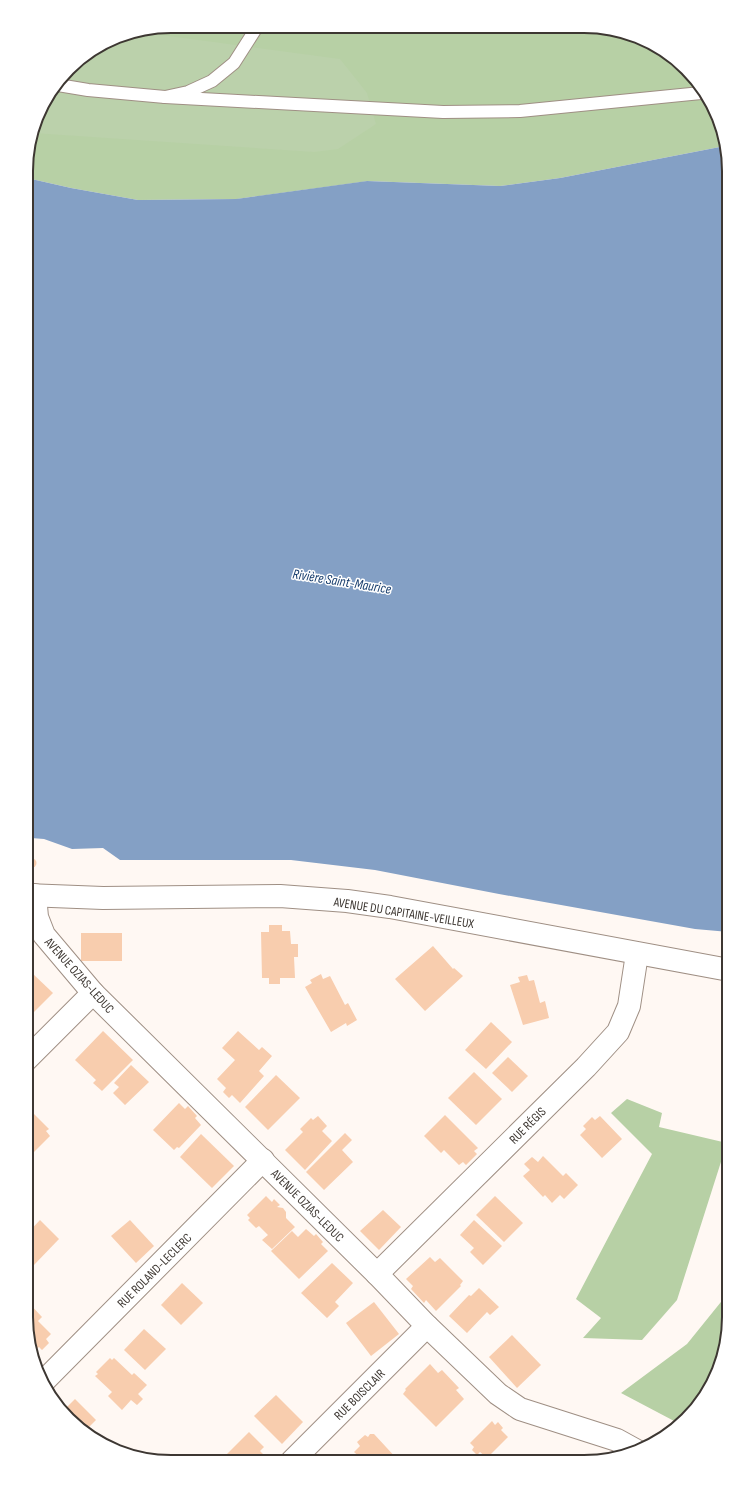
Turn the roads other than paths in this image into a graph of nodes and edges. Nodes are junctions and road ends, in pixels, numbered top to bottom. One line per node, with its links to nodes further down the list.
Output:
1 (253, 33): 4 (lane)
2 (62, 86): 4 (lane)
3 (698, 93): 4 (lane)
4 (165, 97)
5 (33, 895): 7 (street, AVENUE DU CAPITAINE-VEILLEUX)
6 (33, 902): 9 (street, AVENUE OZIAS-LEDUC)
7 (637, 954): 8 (street, AVENUE DU CAPITAINE-VEILLEUX); 12 (street, RUE RÉGIS)
8 (722, 969)
9 (93, 993): 10 (street); 11 (street, AVENUE OZIAS-LEDUC)
10 (33, 1053)
11 (263, 1160): 12 (street, AVENUE OZIAS-LEDUC); 14 (street, RUE ROLAND-LECLERC)
12 (377, 1274): 13 (street, AVENUE OZIAS-LEDUC)
13 (427, 1326): 15 (street, AVENUE OZIAS-LEDUC); 16 (street, RUE BOISCLAIR)
14 (47, 1378)
15 (630, 1447)
16 (298, 1455)

